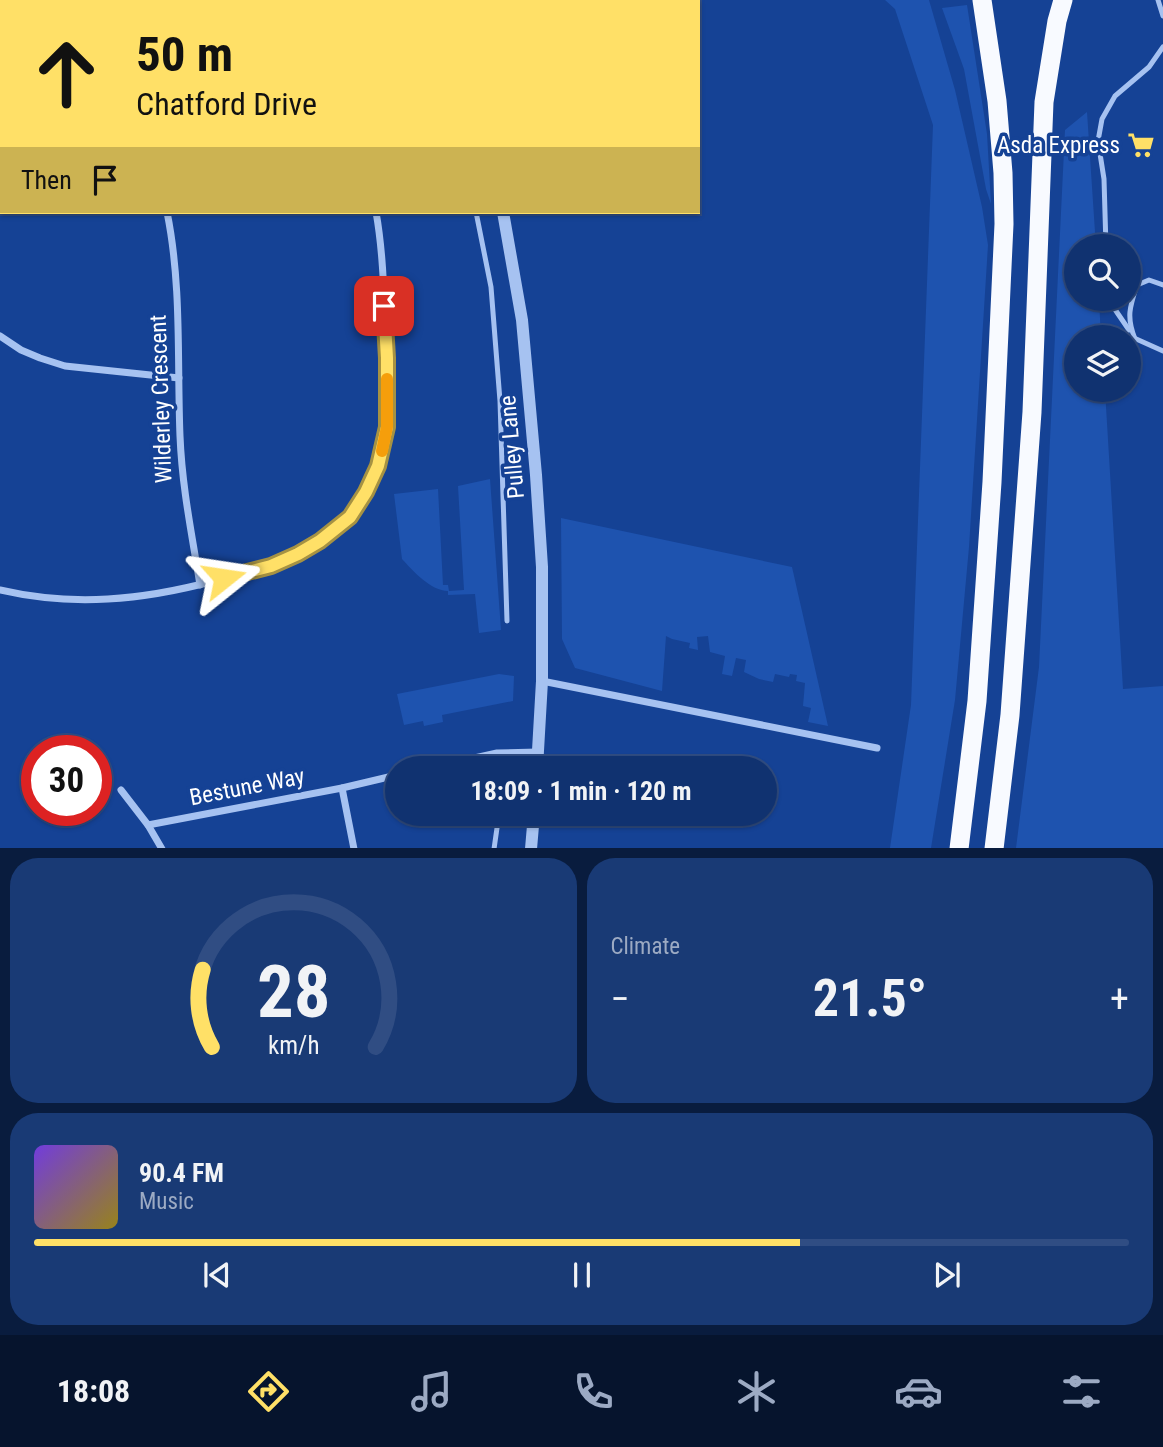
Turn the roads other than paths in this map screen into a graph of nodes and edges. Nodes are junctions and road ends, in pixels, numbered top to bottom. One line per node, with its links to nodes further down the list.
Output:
1 (982, 0): 36 (highway)
2 (1063, 0): 37 (highway)
3 (1158, 0): 4 (lane)
4 (1163, 16)
5 (1163, 47): 10 (lane)
6 (166, 214): 16 (street, Wilderley Crescent)
7 (376, 214): 17 (street)
8 (476, 214): 19 (lane)
9 (502, 214): 20 (street, Pulley Lane)
10 (1106, 234)
11 (1163, 285): 12 (lane)
12 (1129, 325)
13 (0, 336): 16 (street)
14 (1141, 342): 15 (lane)
15 (1163, 351)
16 (179, 378): 17 (street, Wilderley Crescent)
17 (200, 585): 18 (street)
18 (0, 590)
19 (507, 621)
20 (542, 681): 21 (street); 22 (street, Pulley Lane)
21 (877, 748)
22 (538, 752): 23 (street); 25 (street, Pulley Lane)
23 (494, 754): 24 (street)
24 (485, 756)
25 (538, 756)
26 (385, 778): 27 (street, Bestune Way)
27 (342, 788): 29 (street, Bestune Way); 33 (street)
28 (121, 790): 29 (street)
29 (148, 825): 32 (street)
30 (497, 826): 34 (lane)
31 (533, 826): 35 (street)
32 (161, 848)
33 (354, 848)
34 (494, 848)
35 (530, 848)
36 (959, 848)
37 (994, 848)

